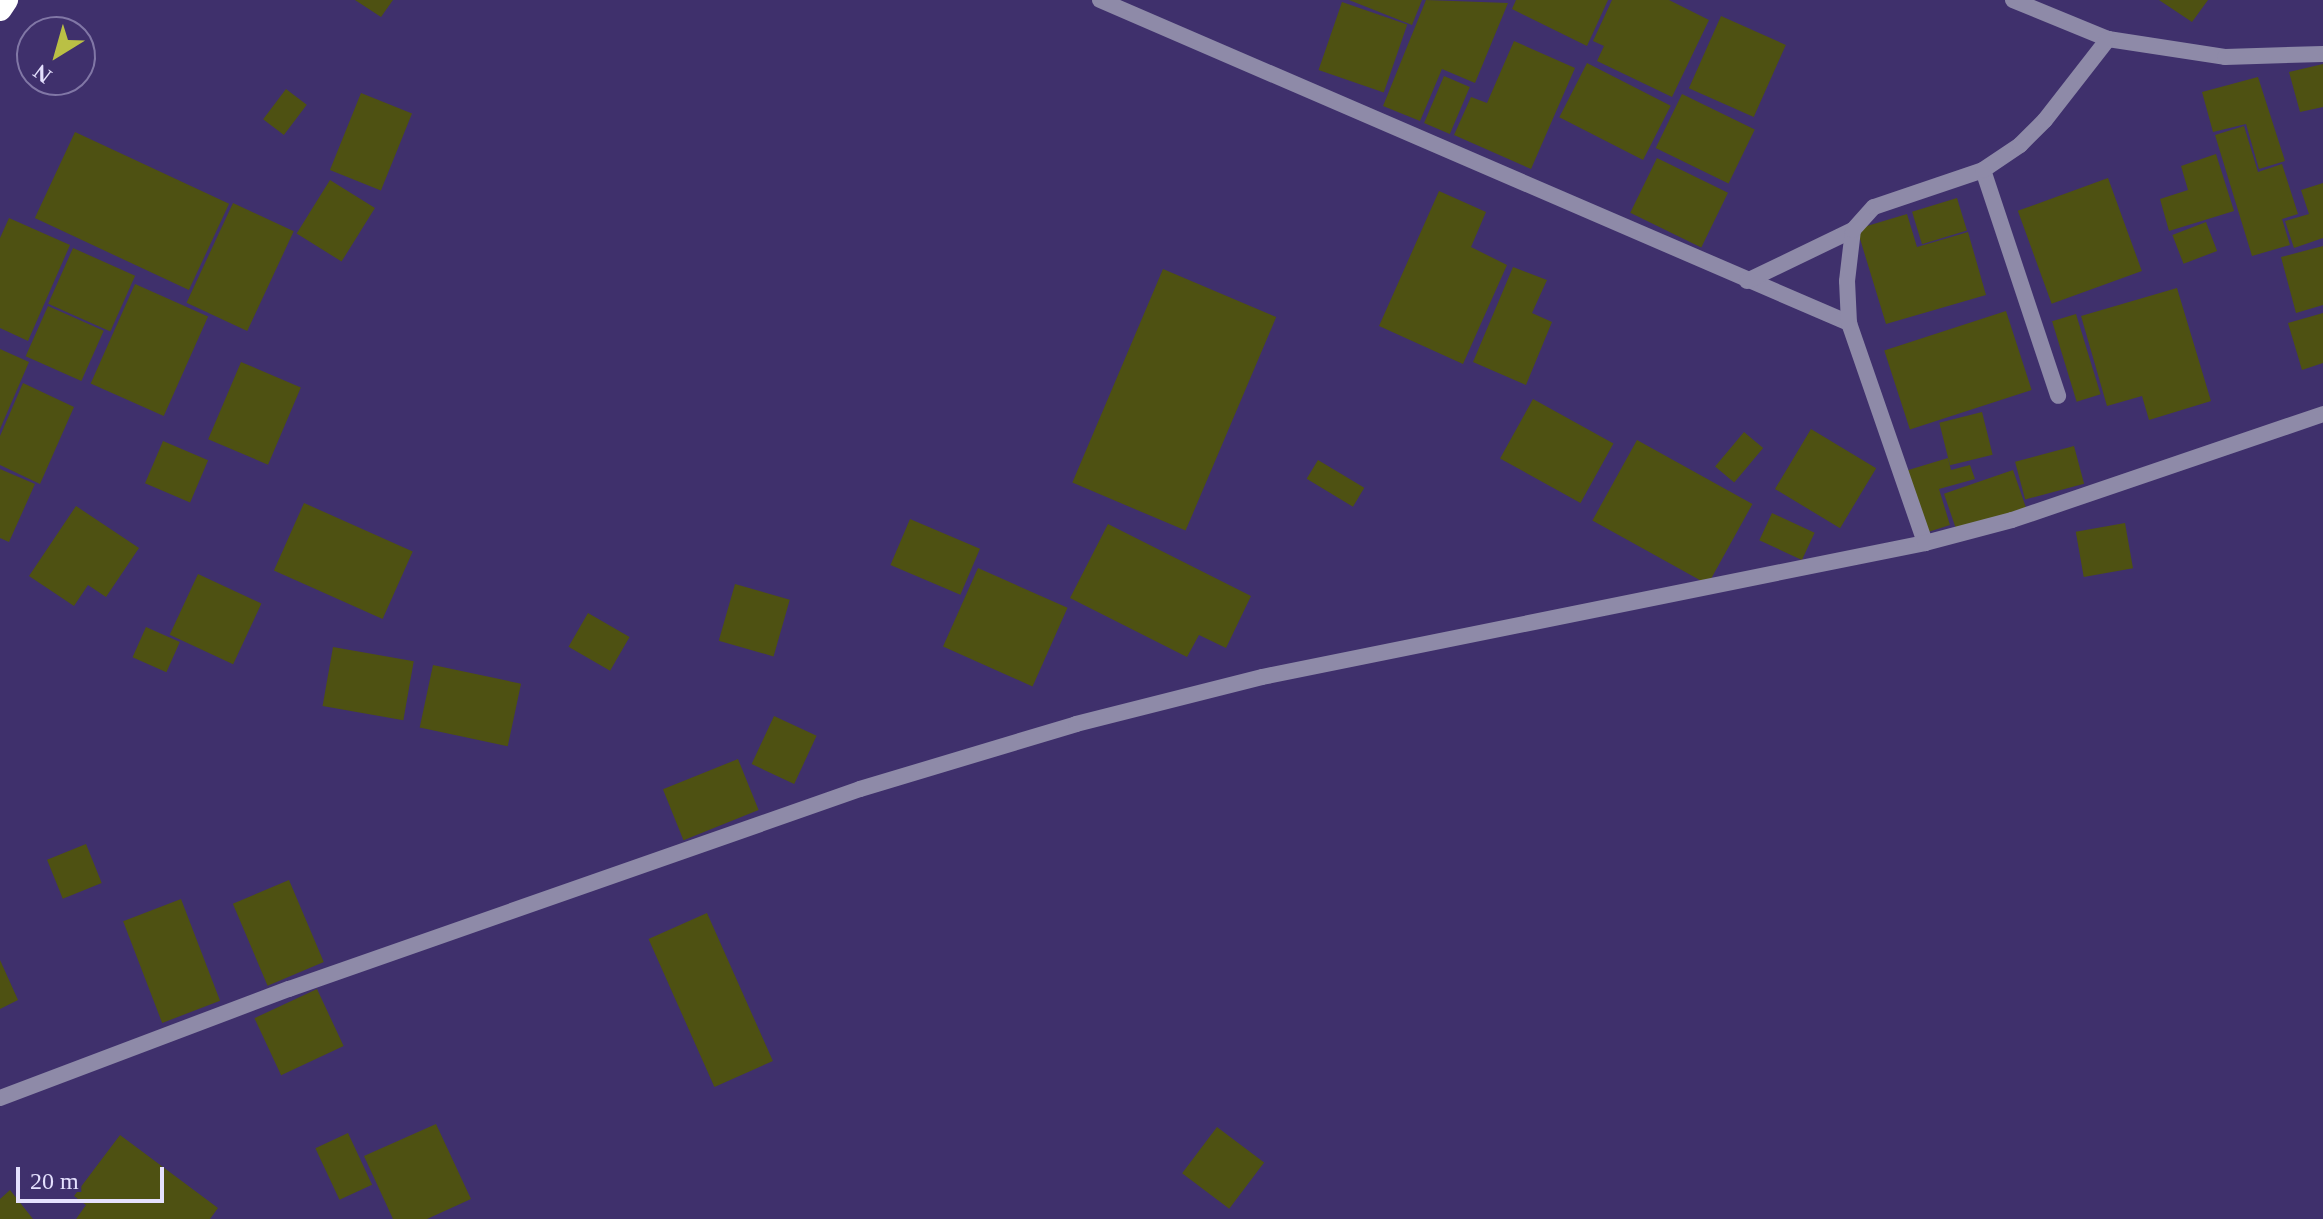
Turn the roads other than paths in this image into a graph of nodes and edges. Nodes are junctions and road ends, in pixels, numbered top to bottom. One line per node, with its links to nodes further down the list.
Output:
1 (6, 0): 4 (highway)
2 (1100, 0): 9 (street)
3 (2013, 0): 5 (street)
4 (0, 9)
5 (2108, 39): 6 (street); 7 (street)
6 (2323, 54)
7 (1983, 170): 8 (street); 11 (street)
8 (1853, 230): 9 (street); 10 (street)
9 (1747, 281): 10 (street)
10 (1849, 323): 13 (street)
11 (2058, 396)
12 (2323, 414): 13 (street)
13 (1925, 543): 14 (street)
14 (0, 1098)

